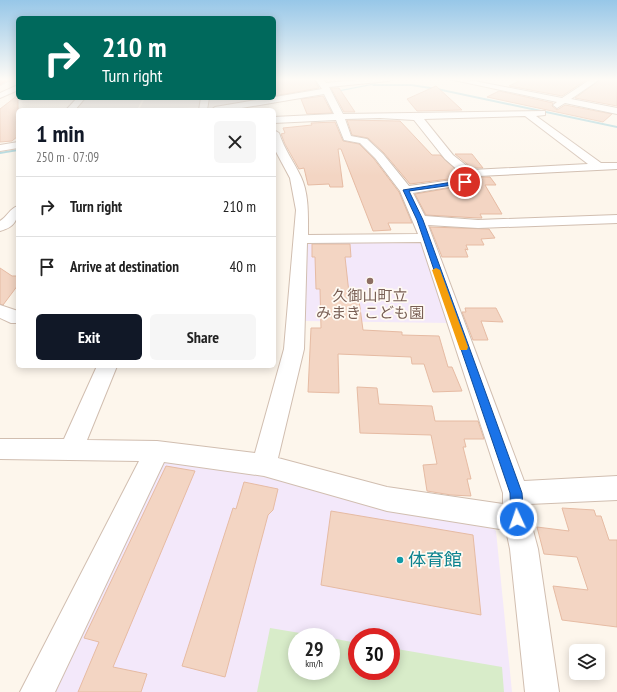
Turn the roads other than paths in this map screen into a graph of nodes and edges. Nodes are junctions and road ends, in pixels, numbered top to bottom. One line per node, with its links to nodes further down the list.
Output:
1 (337, 111): 4 (street)
2 (547, 111): 3 (street)
3 (528, 114): 5 (street); 13 (street)
4 (340, 117): 5 (street); 6 (street); 15 (street)
5 (417, 117): 14 (street)
6 (276, 120)
7 (276, 140): 21 (street)
8 (16, 145): 9 (street)
9 (0, 148)
10 (16, 156): 11 (street)
11 (0, 159)
12 (617, 166): 13 (street)
13 (599, 167): 14 (street)
14 (471, 173): 15 (street)
15 (406, 190): 18 (street)
16 (16, 213): 19 (street)
17 (617, 219): 18 (street)
18 (420, 220): 20 (street)
19 (0, 227)
20 (425, 238): 21 (street); 30 (street)
21 (301, 239): 28 (street)
22 (0, 311): 23 (street)
23 (16, 317)
24 (106, 368): 26 (street)
25 (0, 449): 26 (street)
26 (71, 449): 27 (street)
27 (157, 451): 28 (street); 31 (street)
28 (264, 465): 30 (street)
29 (617, 488): 30 (street)
30 (517, 506): 32 (street)
31 (37, 692)
32 (542, 692)

